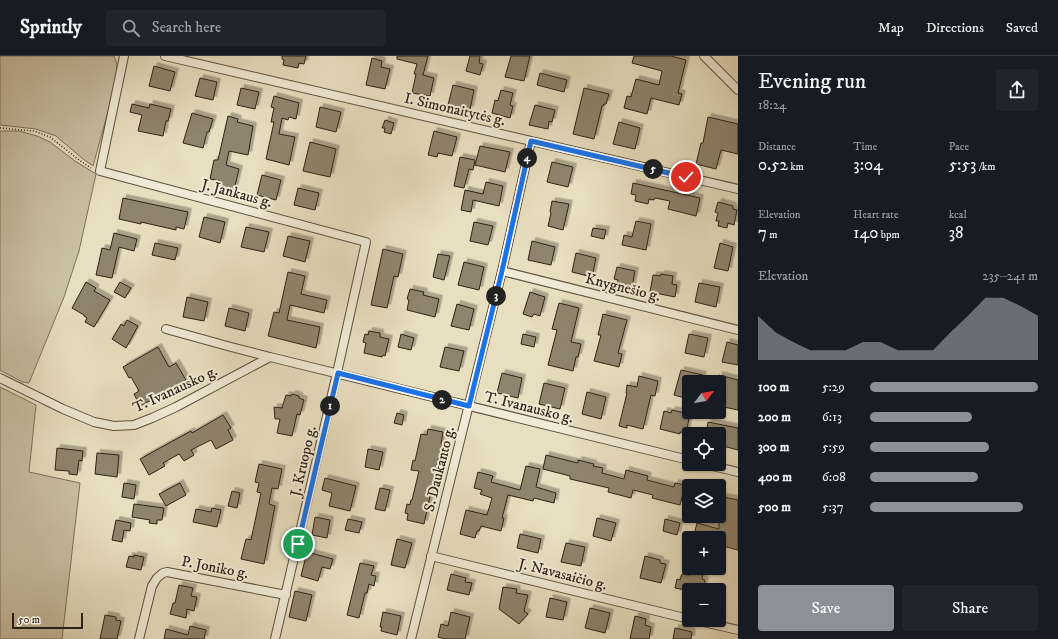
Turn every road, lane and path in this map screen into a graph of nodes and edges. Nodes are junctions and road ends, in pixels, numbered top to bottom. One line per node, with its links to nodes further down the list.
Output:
1 (124, 56): 7 (street)
2 (165, 56): 6 (street, I. Simonaitytės g.)
3 (704, 56): 4 (street)
4 (738, 90)
5 (0, 128): 7 (path)
6 (531, 141): 8 (street, I. Simonaitytės g.); 10 (street, S. Daukanto g.)
7 (100, 172): 9 (street, J. Jankaus g.)
8 (738, 189)
9 (366, 242): 14 (street, J. Kruopo g.)
10 (502, 271): 12 (street, Knygnešio g.); 16 (street, S. Daukanto g.)
11 (166, 329): 13 (street, T. Ivanausko g.)
12 (738, 330)
13 (270, 357): 14 (street, T. Ivanausko g.); 15 (street, T. Ivanausko g.)
14 (338, 373): 16 (street, T. Ivanausko g.); 21 (street, J. Kruopo g.)
15 (0, 378)
16 (469, 406): 17 (street, T. Ivanausko g.); 20 (street, S. Daukanto g.)
17 (682, 458)
18 (726, 469): 19 (street)
19 (738, 472)
20 (431, 556): 22 (street, J. Navasaičio g.); 27 (street, S. Daukanto g.)
21 (286, 596): 25 (street, P. Joniko g.); 26 (street, J. Kruopo g.)
22 (682, 617)
23 (725, 627): 24 (street)
24 (738, 630)
25 (140, 639)
26 (275, 639)
27 (411, 639)

